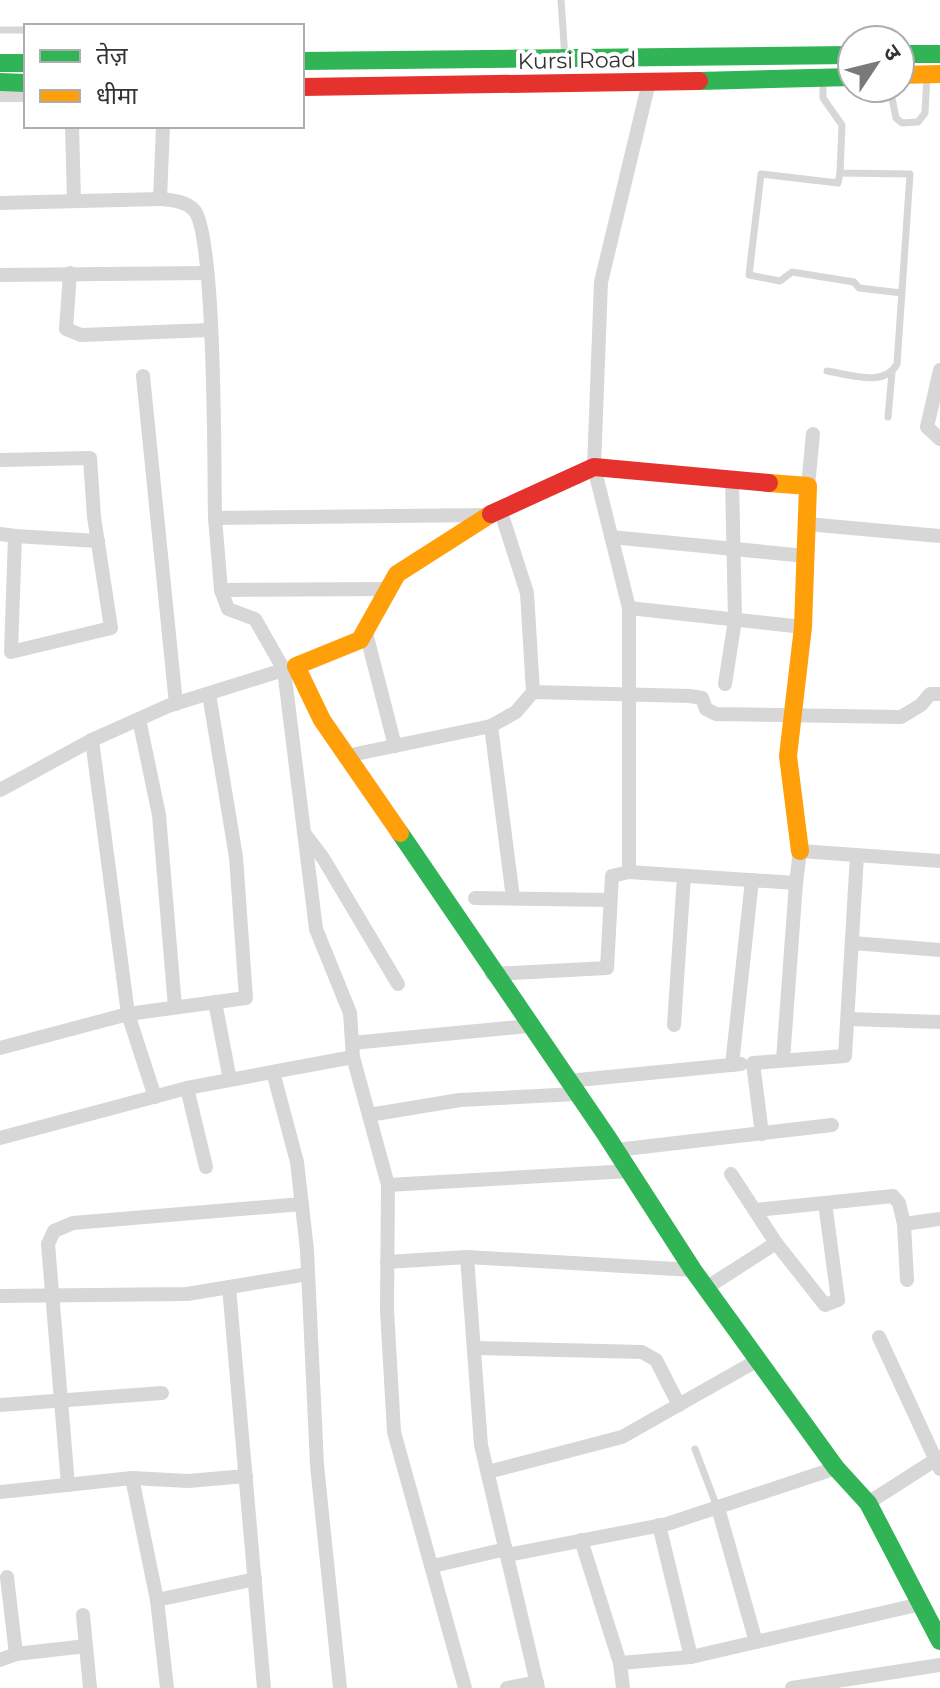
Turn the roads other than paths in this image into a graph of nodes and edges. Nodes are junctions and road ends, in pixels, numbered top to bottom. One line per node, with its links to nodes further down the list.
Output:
1 (561, 0): 6 (lane)
2 (0, 30): 3 (lane)
3 (24, 30)
4 (933, 54): 10 (lane)
5 (836, 55): 6 (street, Kursi Road)
6 (565, 59): 7 (street, Kursi Road); 16 (street)
7 (304, 61)
8 (0, 63): 9 (street)
9 (24, 63)
10 (934, 74): 20 (lane)
11 (823, 78): 12 (street, Kursi Road); 14 (street, Kursi Road); 23 (lane)
12 (836, 78)
13 (0, 82): 15 (street)
14 (649, 82): 16 (street, Kursi Road); 40 (street)
15 (24, 83)
16 (566, 84): 17 (street, Kursi Road)
17 (304, 87)
18 (0, 95): 19 (street)
19 (24, 95)
20 (893, 104)
21 (72, 128): 25 (street)
22 (163, 128): 24 (street)
23 (840, 173): 30 (lane); 30 (lane)
24 (160, 199): 25 (street); 28 (street)
25 (74, 201): 26 (street)
26 (0, 203)
27 (70, 273): 28 (street); 29 (street); 31 (street)
28 (207, 273): 31 (street)
29 (0, 275)
30 (902, 293): 33 (lane)
31 (210, 330): 44 (street)
32 (827, 371): 33 (lane)
33 (892, 373): 36 (lane)
34 (143, 376): 64 (street)
35 (939, 380): 38 (street)
36 (888, 417)
37 (813, 434): 42 (street)
38 (940, 439)
39 (0, 460): 49 (street)
40 (594, 467): 41 (street); 43 (street); 48 (street)
41 (732, 479): 42 (street); 50 (street)
42 (808, 486): 45 (street)
43 (494, 512): 44 (street); 52 (street); 60 (street)
44 (215, 518): 53 (street)
45 (807, 524): 47 (street); 51 (street)
46 (8, 535): 49 (street); 49 (street)
47 (940, 536)
48 (611, 537): 50 (street); 54 (street)
49 (98, 541)
50 (734, 549): 51 (street); 55 (street)
51 (806, 556): 56 (street)
52 (388, 589): 53 (street); 57 (street)
53 (221, 590): 58 (street)
54 (629, 608): 55 (street); 62 (street)
55 (735, 620): 56 (street); 59 (street)
56 (803, 627): 65 (street)
57 (365, 629): 58 (street); 69 (street)
58 (290, 668): 61 (street); 70 (street); 72 (street)
59 (725, 684)
60 (533, 692): 62 (street); 67 (street)
61 (209, 694): 64 (street); 87 (street)
62 (628, 694): 65 (street); 76 (street)
63 (940, 694): 65 (street)
64 (176, 704): 66 (street)
65 (793, 713): 73 (street)
66 (139, 719): 68 (street); 88 (street)
67 (491, 726): 69 (street); 81 (street)
68 (92, 740): 71 (street); 89 (street)
69 (395, 746): 70 (street)
70 (346, 756): 85 (street)
71 (0, 790)
72 (304, 833): 86 (street); 95 (street)
73 (800, 851): 74 (street); 79 (street)
74 (857, 855): 75 (street); 83 (street)
75 (940, 861)
76 (629, 872): 77 (street); 82 (street)
77 (684, 876): 78 (street); 92 (street)
78 (752, 880): 79 (street); 98 (street)
79 (796, 883): 96 (street)
80 (475, 898): 81 (street)
81 (513, 898): 82 (street)
82 (610, 900): 85 (street)
83 (853, 943): 84 (street); 90 (street)
84 (940, 950)
85 (492, 974): 93 (street)
86 (398, 984)
87 (215, 1002): 88 (street); 100 (street)
88 (175, 1007): 89 (street)
89 (128, 1014): 94 (street); 103 (street)
90 (848, 1019): 91 (street); 96 (street)
91 (940, 1022)
92 (674, 1025)
93 (529, 1026): 95 (street); 102 (street)
94 (0, 1048)
95 (352, 1050): 99 (street); 104 (street)
96 (783, 1060): 97 (street)
97 (753, 1063): 98 (street); 106 (street)
98 (732, 1065): 102 (street)
99 (273, 1072): 100 (street); 114 (street)
100 (230, 1080): 101 (street)
101 (187, 1088): 103 (street); 109 (street)
102 (573, 1088): 104 (street); 108 (street)
103 (155, 1097): 107 (street)
104 (369, 1115): 112 (street)
105 (832, 1125): 106 (street)
106 (762, 1134): 108 (street)
107 (0, 1138)
108 (616, 1150): 110 (street)
109 (206, 1167)
110 (630, 1171): 112 (street); 121 (street)
111 (731, 1174): 115 (street)
112 (388, 1185): 120 (street)
113 (825, 1203): 115 (street); 117 (street); 118 (street)
114 (302, 1204): 122 (street); 127 (street)
115 (756, 1210): 118 (street)
116 (940, 1219): 117 (street)
117 (904, 1224): 123 (street)
118 (776, 1243): 125 (street)
119 (467, 1257): 120 (street); 121 (street); 129 (street)
120 (387, 1262): 148 (street)
121 (693, 1270): 125 (street)
122 (308, 1274): 124 (street); 166 (street)
123 (907, 1280)
124 (229, 1287): 127 (street); 139 (street)
125 (706, 1288): 130 (street)
126 (0, 1296): 127 (street)
127 (55, 1296): 132 (street)
128 (879, 1337): 136 (street)
129 (474, 1348): 134 (street); 138 (street)
130 (758, 1360): 134 (street); 137 (street)
131 (162, 1393): 132 (street)
132 (62, 1398): 133 (street); 141 (street)
133 (0, 1405)
134 (679, 1405): 138 (street)
135 (695, 1449): 144 (lane)
136 (939, 1462): 143 (street)
137 (836, 1468): 143 (street); 144 (street)
138 (488, 1472): 147 (street)
139 (246, 1476): 140 (street); 150 (street)
140 (132, 1478): 141 (street); 151 (street)
141 (68, 1485): 142 (street)
142 (0, 1492)
143 (868, 1503): 152 (street)
144 (718, 1508): 145 (street); 155 (street)
145 (659, 1525): 146 (street); 158 (street)
146 (581, 1540): 147 (street); 160 (street)
147 (507, 1552): 148 (street); 162 (street)
148 (433, 1566): 167 (street)
149 (7, 1577): 157 (street)
150 (255, 1579): 151 (street); 165 (street)
151 (157, 1600): 164 (street)
152 (921, 1604): 154 (street); 155 (street)
153 (83, 1615): 156 (street)
154 (940, 1641)
155 (756, 1642): 158 (street)
156 (86, 1646): 157 (street); 163 (street)
157 (16, 1654): 159 (street)
158 (691, 1657): 160 (street)
159 (0, 1660)
160 (620, 1663): 169 (street)
161 (940, 1665): 170 (street)
162 (538, 1685): 168 (street)
163 (90, 1688)
164 (167, 1688)
165 (264, 1688)
166 (340, 1688)
167 (465, 1688)
168 (507, 1688)
169 (623, 1688)
170 (792, 1688)

